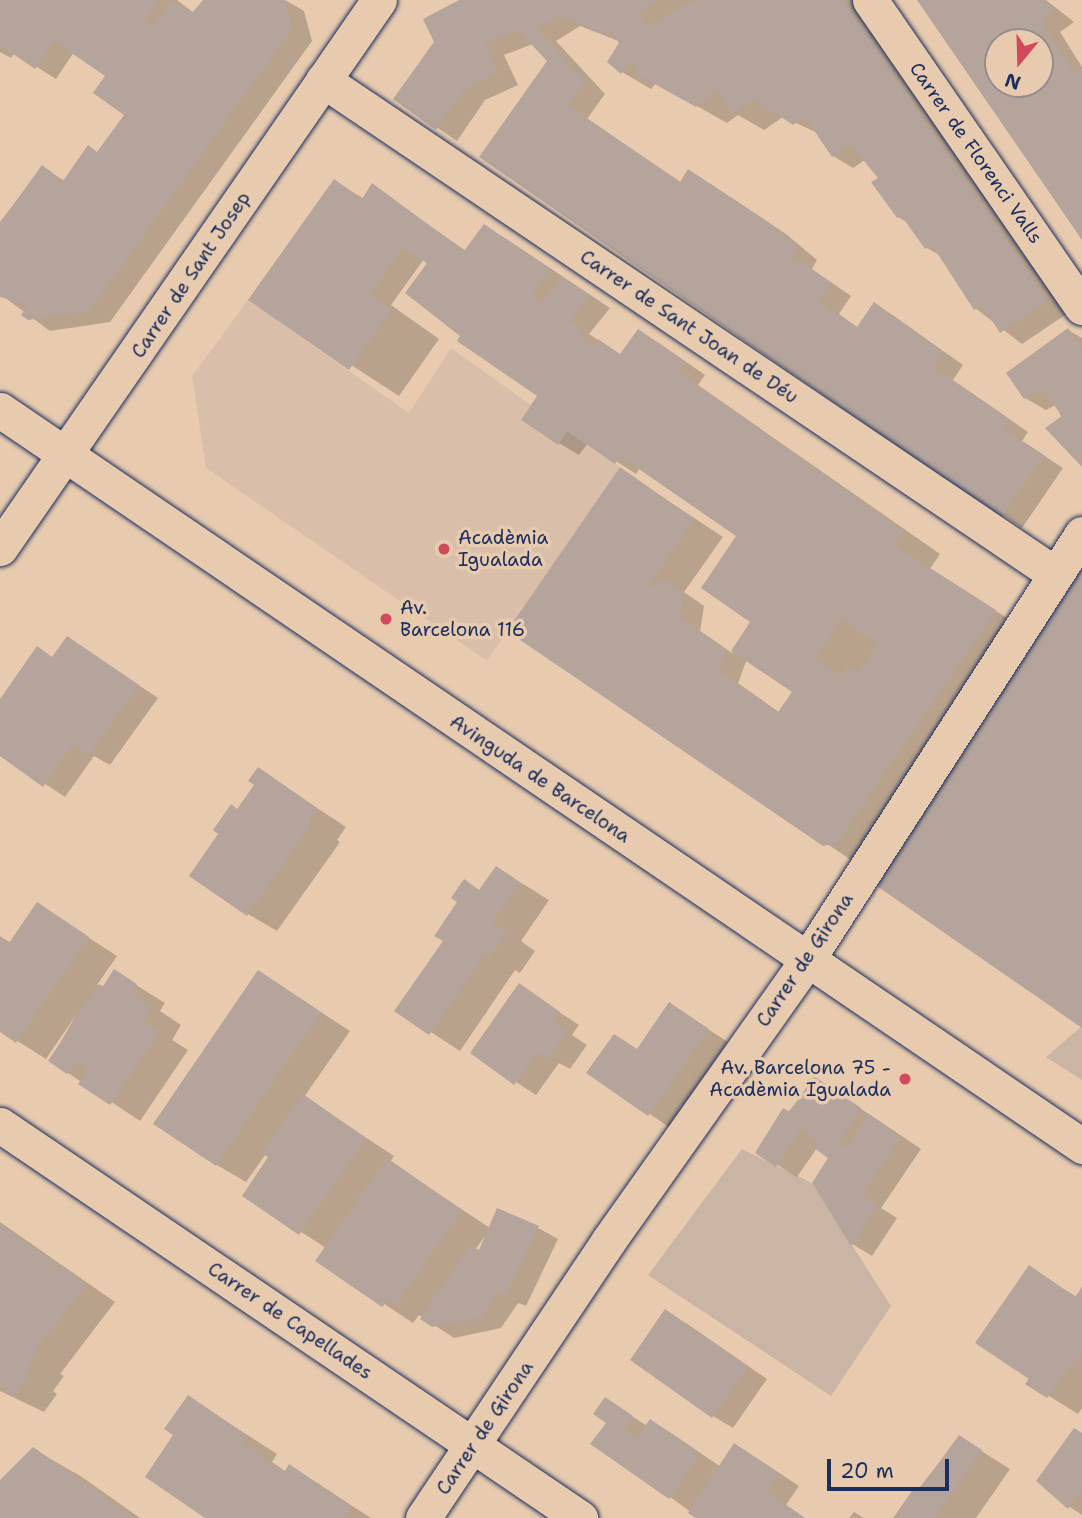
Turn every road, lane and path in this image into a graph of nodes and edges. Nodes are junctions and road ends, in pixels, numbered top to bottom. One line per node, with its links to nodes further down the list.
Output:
1 (870, 0): 4 (street, Carrer de Florenci Valls)
2 (372, 1): 3 (street, Carrer de Sant Josep)
3 (323, 80): 6 (street, Carrer de Sant Josep); 9 (street, Carrer de Sant Joan de Déu)
4 (1082, 307)
5 (0, 410): 6 (street, Avinguda de Barcelona)
6 (67, 457): 8 (street, Carrer de Sant Josep); 10 (street, Avinguda de Barcelona)
7 (1082, 534): 9 (street, Carrer de Girona)
8 (0, 548)
9 (1055, 574): 10 (street, Carrer de Girona)
10 (807, 960): 12 (street, Avinguda de Barcelona); 13 (street, Carrer de Girona)
11 (0, 1125): 13 (street, Carrer de Capellades)
12 (1082, 1146)
13 (473, 1444): 14 (street, Carrer de Girona); 15 (street, Carrer de Capellades)
14 (424, 1518)
15 (580, 1518)

